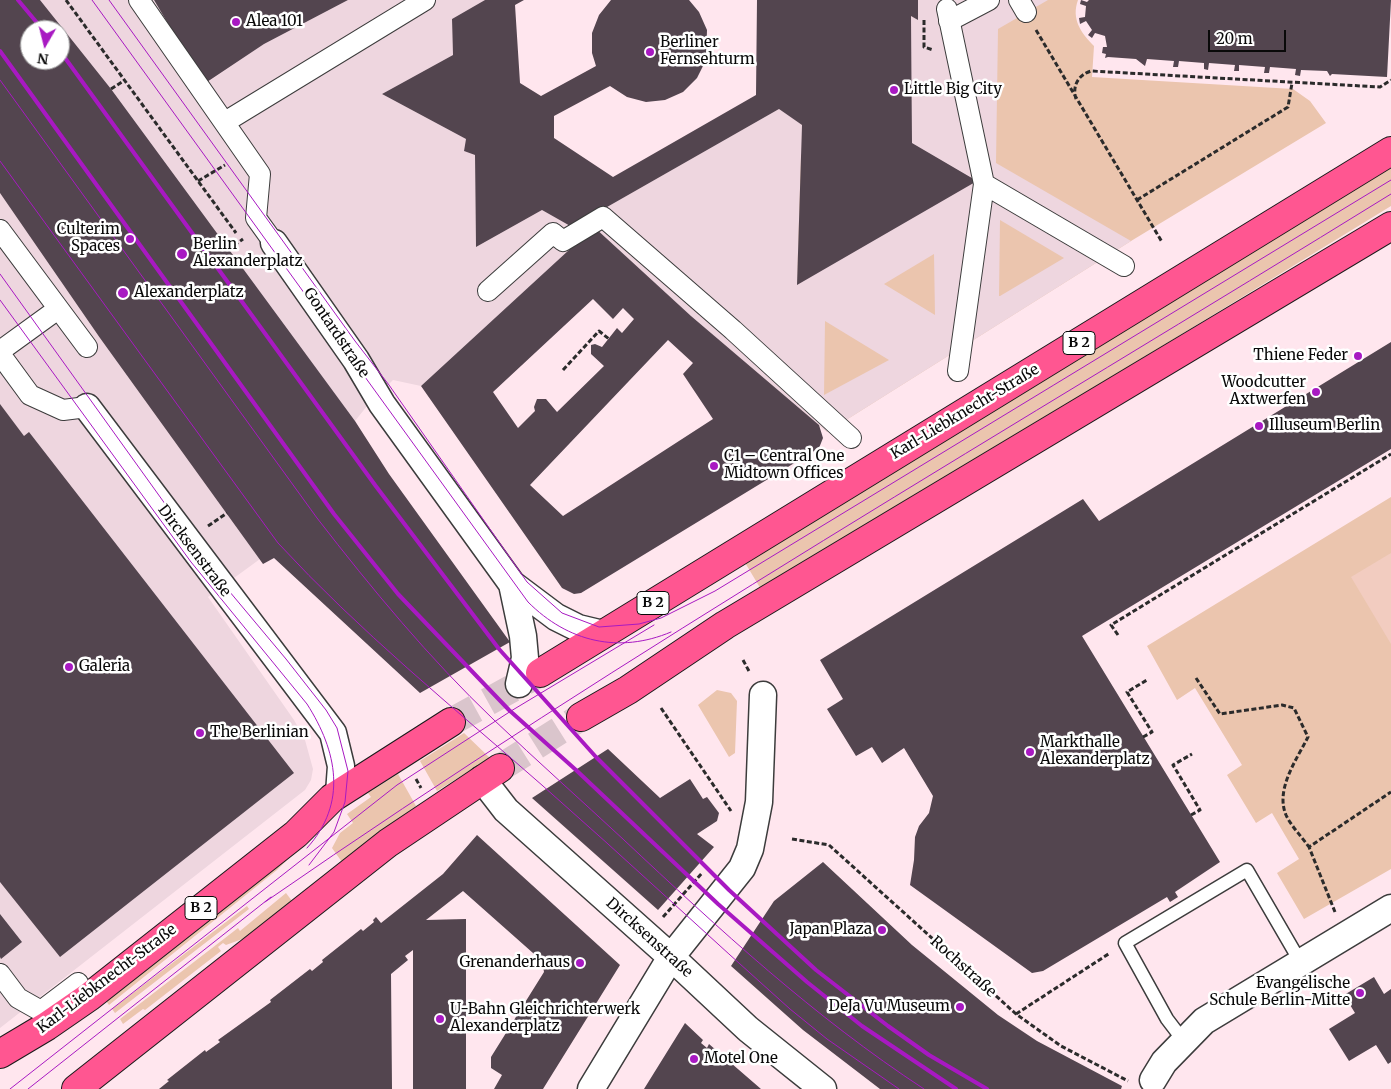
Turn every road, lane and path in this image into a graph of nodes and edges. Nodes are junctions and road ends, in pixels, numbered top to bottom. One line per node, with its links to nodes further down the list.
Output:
1 (66, 0): 9 (path)
2 (139, 0): 14 (street, Gontardstraße)
3 (990, 0): 5 (street)
4 (419, 2): 14 (street)
5 (947, 8): 18 (street)
6 (1026, 13): 13 (path)
7 (924, 17): 8 (path)
8 (924, 47)
9 (125, 80): 12 (path); 17 (path)
10 (1391, 80): 11 (path)
11 (1292, 83): 13 (path); 19 (path)
12 (111, 89)
13 (1076, 99): 19 (path)
14 (225, 122): 16 (street, Gontardstraße)
15 (1391, 151): 40 (main road, Karl-Liebknecht-Straße / B 2)
16 (245, 153): 17 (path); 25 (street, Gontardstraße)
17 (198, 181): 23 (path)
18 (984, 184): 28 (street); 35 (street)
19 (1136, 200): 24 (path)
20 (1391, 226): 47 (main road)
21 (0, 230): 30 (street)
22 (247, 237): 23 (path)
23 (242, 240): 26 (path); 27 (path)
24 (1162, 242)
25 (274, 243): 39 (street, Gontardstraße)
26 (248, 248)
27 (228, 250)
28 (1124, 266)
29 (488, 291): 37 (street)
30 (58, 309): 32 (street); 33 (street)
31 (609, 339): 34 (path)
32 (87, 346)
33 (0, 353): 36 (street, Dircksenstraße)
34 (563, 370)
35 (958, 371)
36 (87, 407): 55 (street, Dircksenstraße)
37 (851, 438)
38 (1391, 454): 41 (path)
39 (512, 584): 40 (street, Gontardstraße); 43 (street, Gontardstraße)
40 (603, 634): 43 (main road, Karl-Liebknecht-Straße / B 2)
41 (1118, 636)
42 (1196, 678): 59 (path)
43 (529, 679)
44 (1147, 680): 49 (path)
45 (763, 695): 65 (street)
46 (661, 708): 56 (path)
47 (582, 717)
48 (451, 722): 55 (main road, Karl-Liebknecht-Straße / B 2)
49 (1143, 736)
50 (1192, 754): 57 (path)
51 (491, 774): 65 (street, Dircksenstraße); 73 (main road)
52 (416, 779): 53 (path)
53 (421, 788)
54 (1391, 792): 59 (path)
55 (339, 793): 71 (main road, Karl-Liebknecht-Straße / B 2)
56 (732, 813)
57 (1191, 815)
58 (792, 839): 69 (path, Rochstraße)
59 (1309, 847): 63 (path)
60 (708, 866): 62 (path)
61 (1391, 908): 63 (street)
62 (659, 921)
63 (1344, 936): 66 (street)
64 (1125, 943): 66 (lane); 69 (path); 70 (lane)
65 (671, 957): 74 (street); 75 (street, Dircksenstraße)
66 (1301, 963): 70 (street)
67 (0, 974): 68 (street)
68 (78, 983)
69 (1016, 1014): 72 (path, Rochstraße)
70 (1183, 1040): 72 (street)
71 (0, 1054)
72 (1144, 1082)
73 (76, 1089)
74 (591, 1089)
75 (823, 1089)

